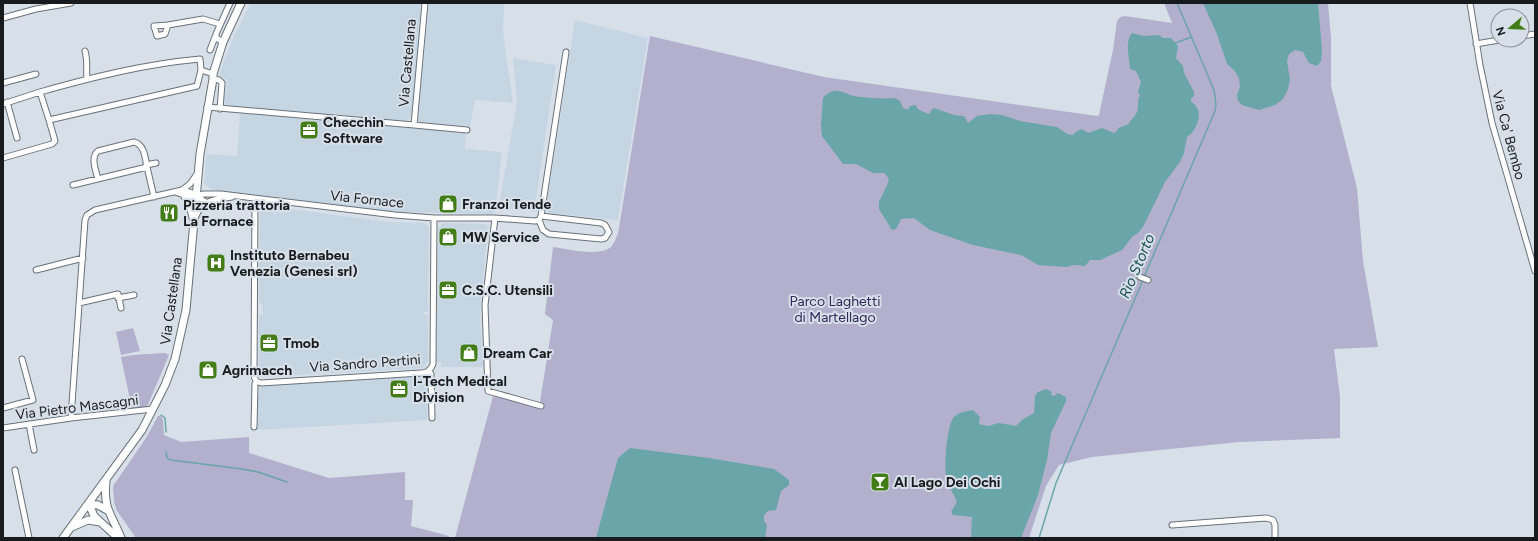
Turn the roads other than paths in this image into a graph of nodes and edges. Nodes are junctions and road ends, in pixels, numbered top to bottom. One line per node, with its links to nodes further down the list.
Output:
1 (71, 3): 6 (street)
2 (230, 3): 7 (street)
3 (242, 3): 11 (street, Via Castellana)
4 (425, 3): 26 (street, Via Castellana)
5 (1470, 3): 12 (street, Via Ca' Bembo)
6 (3, 18)
7 (220, 24): 8 (street); 9 (street)
8 (168, 25)
9 (215, 37): 11 (street); 13 (street)
10 (1490, 41): 12 (street)
11 (223, 42): 18 (street, Via Castellana)
12 (1476, 44): 50 (street, Via Ca' Bembo)
13 (210, 50)
14 (85, 51): 19 (street)
15 (566, 52): 46 (street)
16 (201, 70): 18 (street); 19 (street); 25 (street)
17 (36, 74): 20 (street)
18 (213, 76): 23 (street, Via Castellana); 24 (street)
19 (87, 78): 21 (street)
20 (3, 83)
21 (40, 92): 22 (street); 25 (street)
22 (5, 103): 28 (street)
23 (207, 107): 24 (street, Via Castellana); 32 (street, Via Castellana)
24 (220, 108): 26 (street, Via Castellana)
25 (49, 120): 29 (street)
26 (414, 125): 27 (street, Via Castellana)
27 (467, 130)
28 (17, 138)
29 (3, 158)
30 (156, 163): 31 (street)
31 (147, 166): 33 (street); 33 (street); 41 (street)
32 (198, 172): 35 (street); 37 (street); 39 (street, Via Castellana)
33 (98, 179): 34 (street)
34 (73, 185)
35 (182, 190): 36 (street); 39 (street)
36 (175, 192): 38 (street); 41 (street)
37 (207, 194): 39 (street, Via Fornace); 40 (street, Via Fornace)
38 (184, 196): 39 (street, Via Fornace); 47 (street)
39 (196, 196): 43 (street); 47 (street, Via Castellana)
40 (237, 196): 42 (street, Via Fornace); 43 (street, Via Fornace)
41 (154, 197): 48 (street)
42 (255, 199): 44 (street, Via Fornace); 59 (street)
43 (206, 202): 47 (street)
44 (434, 218): 45 (street, Via Fornace); 58 (street, Via Sandro Pertini)
45 (495, 218): 46 (street, Via Fornace); 60 (street)
46 (540, 218): 46 (street, Via Fornace)
47 (193, 224): 62 (street, Via Castellana)
48 (83, 258): 49 (street); 55 (street)
49 (36, 270)
50 (1535, 271)
51 (1140, 277): 52 (street)
52 (1148, 280)
53 (134, 295): 54 (street)
54 (118, 298): 55 (street); 56 (street)
55 (79, 303): 63 (street)
56 (120, 308)
57 (22, 359): 61 (street, Via Pietro Mascagni)
58 (429, 370): 59 (street, Via Sandro Pertini); 64 (street, Via Sandro Pertini)
59 (256, 381): 66 (street)
60 (541, 406)
61 (3, 408)
62 (154, 410): 63 (street, Via Pietro Mascagni); 70 (street, Via Castellana)
63 (71, 418): 65 (street, Via Pietro Mascagni)
64 (432, 418)
65 (29, 424): 67 (street, Via Pietro Mascagni); 68 (street)
66 (254, 427)
67 (3, 428)
68 (34, 450)
69 (15, 470): 77 (street)
70 (106, 480): 71 (street, Via Castellana); 72 (street)
71 (89, 504): 72 (street); 73 (street); 75 (street, Via Castellana)
72 (107, 510): 76 (street)
73 (100, 522): 75 (street); 76 (street)
74 (1172, 525): 79 (street)
75 (71, 527): 78 (street, Via Castellana)
76 (120, 537)
77 (29, 538)
78 (63, 538)
79 (1275, 538)

